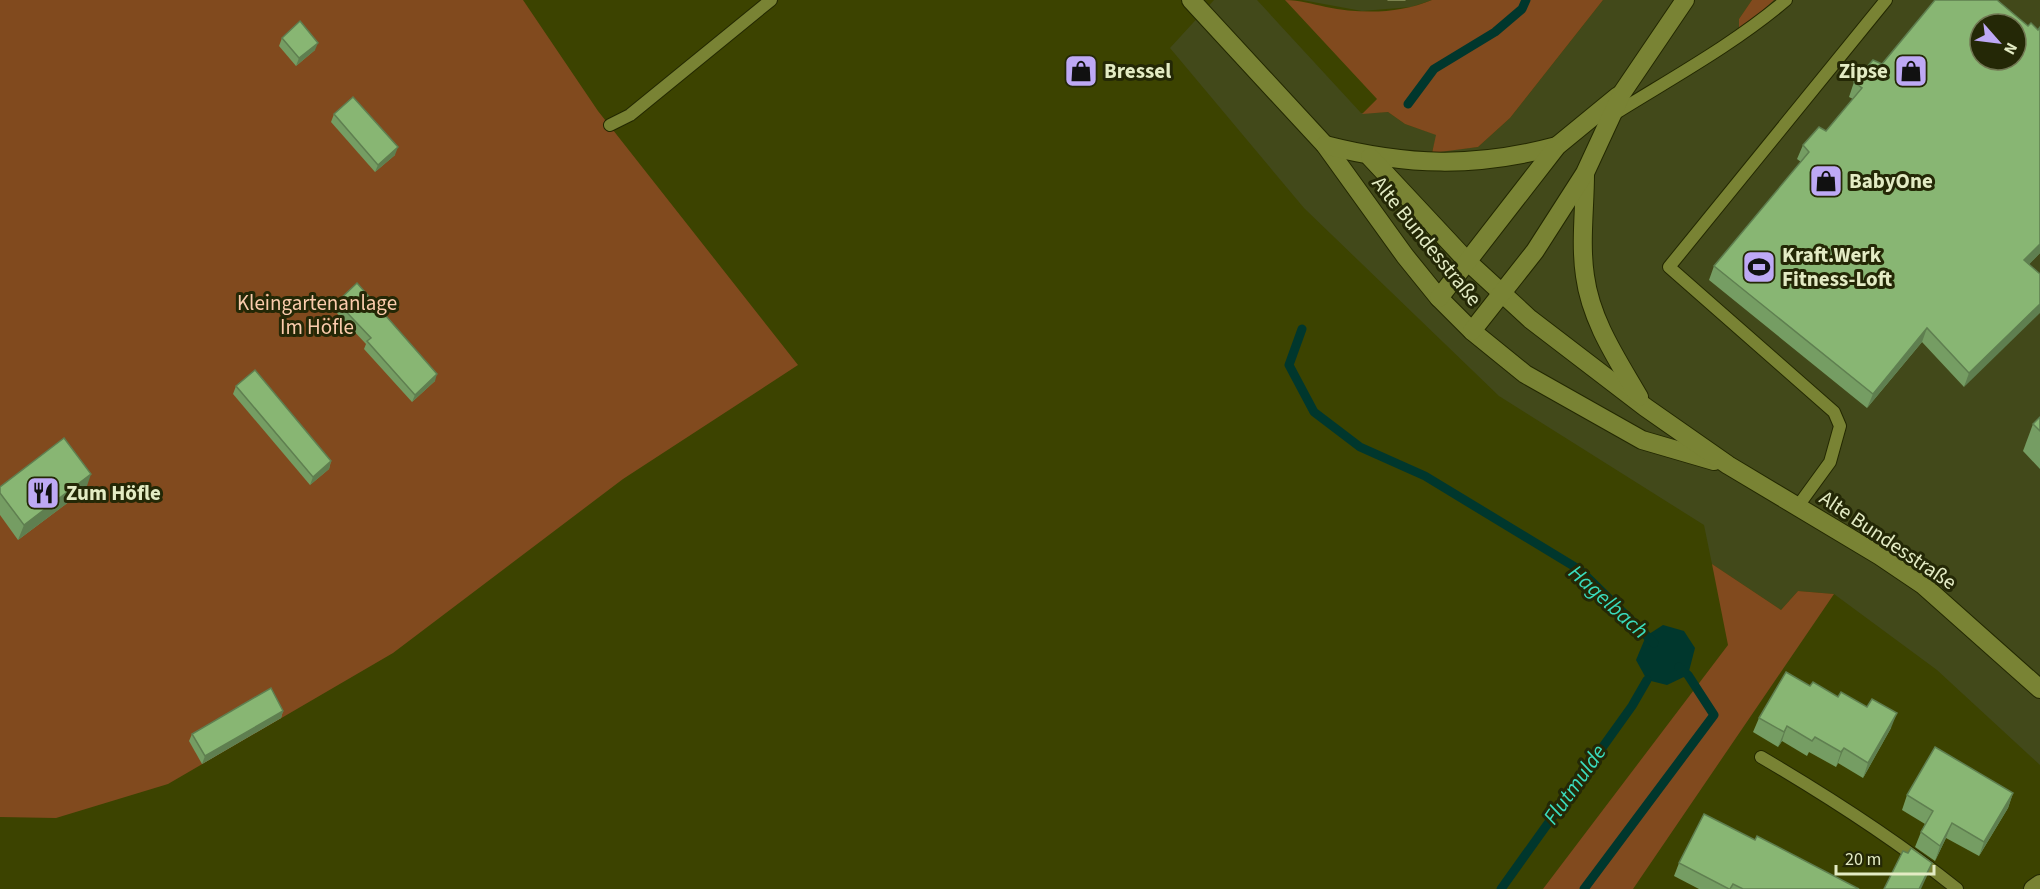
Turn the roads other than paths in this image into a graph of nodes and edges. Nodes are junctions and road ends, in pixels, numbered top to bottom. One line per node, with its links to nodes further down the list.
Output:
1 (771, 0): 8 (lane)
2 (1685, 0): 6 (street)
3 (1786, 0): 7 (lane)
4 (1886, 0): 19 (lane)
5 (1197, 6): 9 (street, Alte Bundesstraße)
6 (1622, 93): 7 (street); 10 (street)
7 (1610, 117): 12 (street)
8 (610, 125)
9 (1325, 145): 11 (street, Alte Bundesstraße); 15 (street, Alte Bundesstraße)
10 (1557, 146): 11 (street); 13 (street)
11 (1370, 157): 13 (street, Alte Bundesstraße)
12 (1585, 173): 14 (street); 17 (street)
13 (1467, 261): 14 (street, Alte Bundesstraße); 15 (street)
14 (1501, 295): 16 (street); 17 (street, Alte Bundesstraße)
15 (1438, 298): 16 (street, Alte Bundesstraße)
16 (1472, 331): 18 (street, Alte Bundesstraße)
17 (1645, 407): 18 (street, Alte Bundesstraße)
18 (1728, 465): 19 (street, Alte Bundesstraße)
19 (1798, 506): 20 (street, Alte Bundesstraße)
20 (2040, 689)
21 (1761, 757): 23 (lane)
22 (2040, 884): 24 (street)
23 (1957, 889)
24 (2033, 889)

